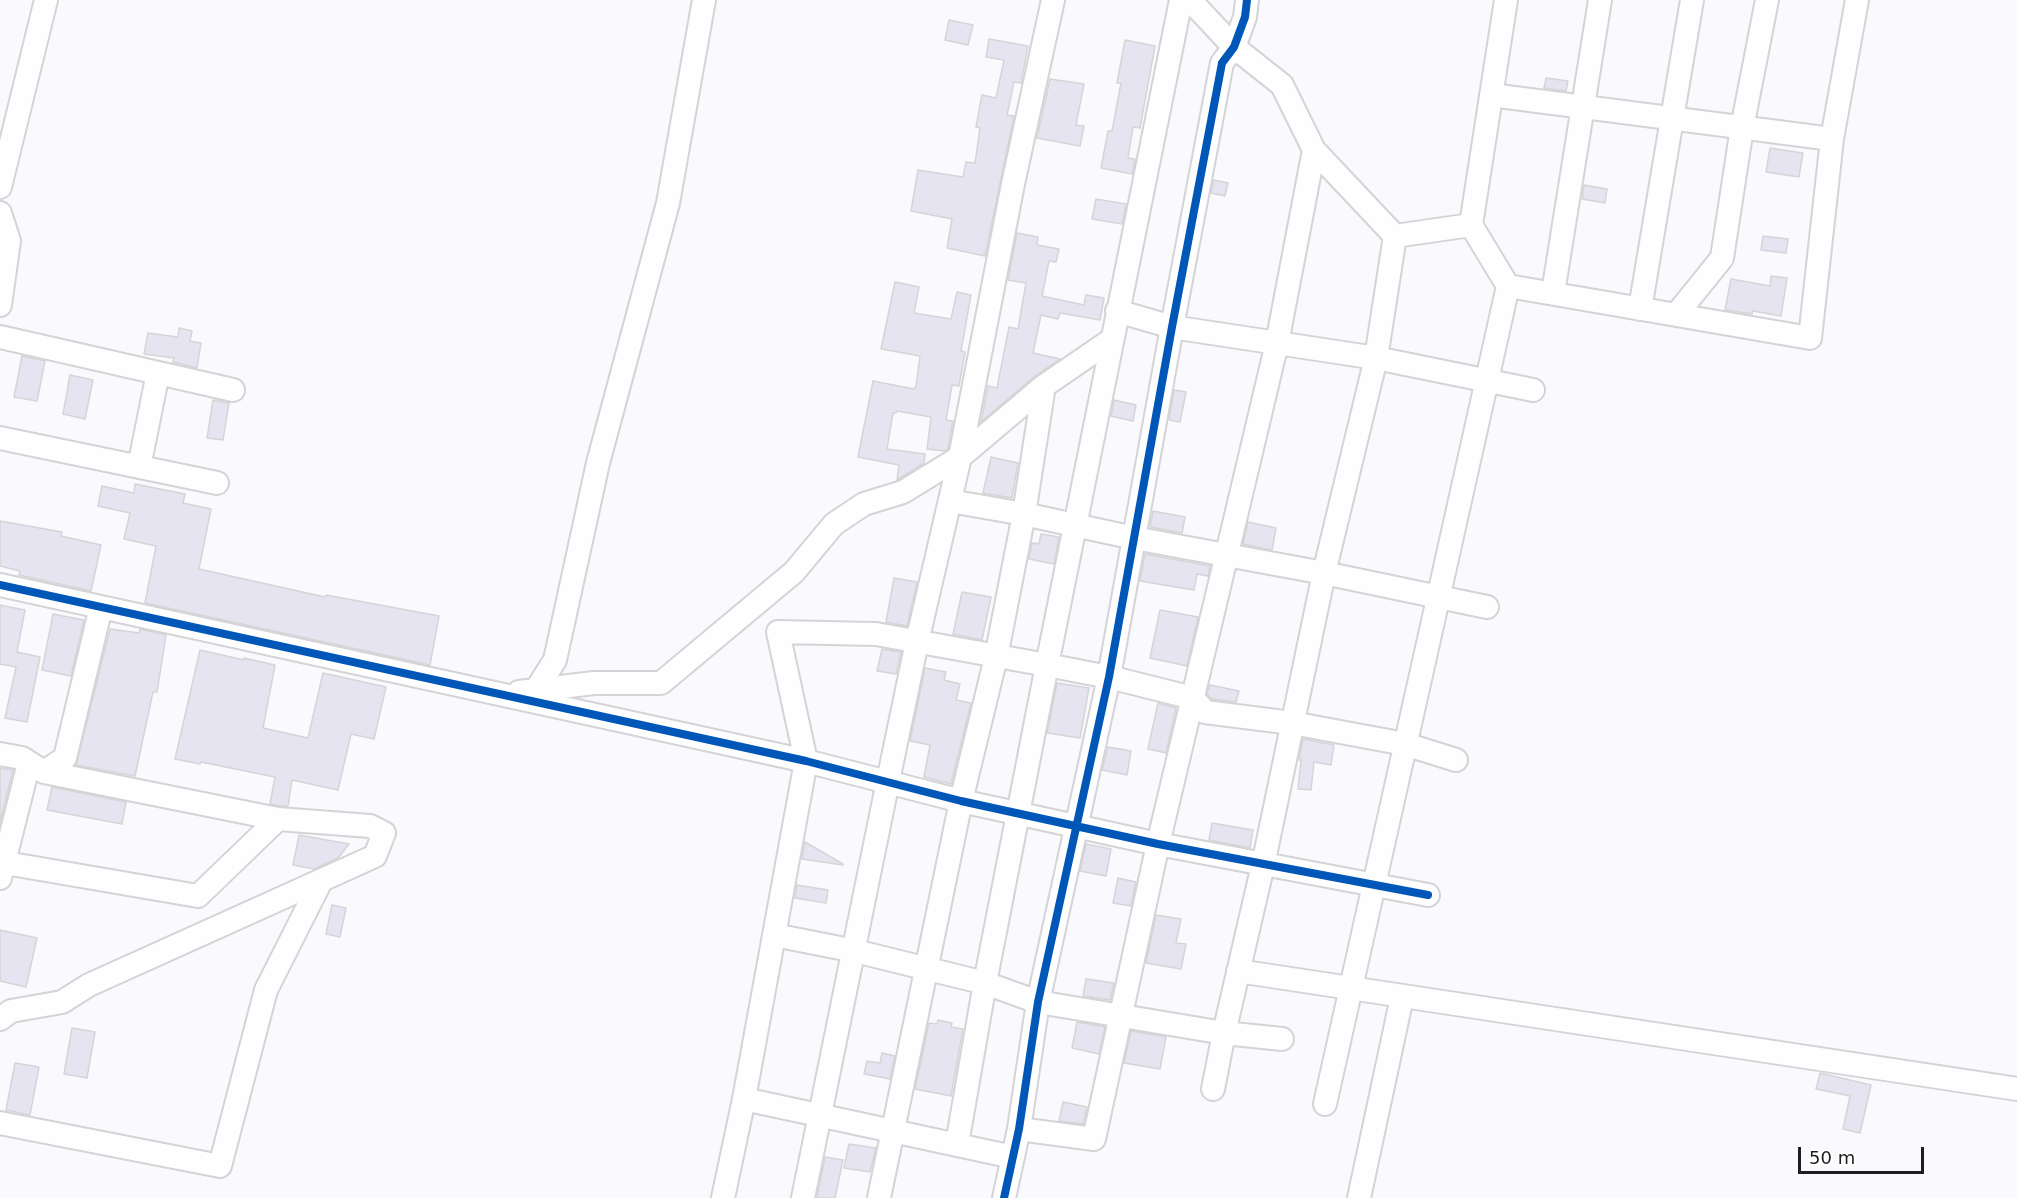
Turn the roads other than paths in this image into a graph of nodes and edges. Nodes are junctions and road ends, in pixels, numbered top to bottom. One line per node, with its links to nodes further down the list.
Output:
1 (46, 0): 19 (street)
2 (704, 0): 57 (street)
3 (1053, 0): 40 (street)
4 (1181, 0): 27 (street)
5 (1190, 0): 12 (street)
6 (1247, 0): 12 (street)
7 (1506, 0): 13 (street)
8 (1600, 0): 14 (street)
9 (1692, 0): 15 (street)
10 (1767, 0): 16 (street)
11 (1857, 0): 17 (street)
12 (1234, 47): 18 (street); 29 (street)
13 (1491, 95): 14 (street); 21 (street)
14 (1582, 106): 15 (street); 24 (street)
15 (1672, 118): 16 (street); 26 (street)
16 (1742, 128): 17 (street); 28 (street)
17 (1832, 139): 28 (street)
18 (1314, 150): 22 (street); 32 (street)
19 (0, 187)
20 (0, 213): 25 (street)
21 (1471, 225): 22 (street); 23 (street)
22 (1395, 236): 33 (street)
23 (1508, 286): 24 (street); 35 (street)
24 (1553, 293): 26 (street)
25 (0, 305)
26 (1640, 309): 28 (street)
27 (1117, 311): 29 (street); 31 (street)
28 (1676, 315)
29 (1172, 327): 32 (street); 46 (street)
30 (0, 337): 34 (street)
31 (1111, 340): 36 (street); 45 (street)
32 (1276, 343): 33 (street); 47 (street)
33 (1376, 358): 35 (street); 48 (street)
34 (158, 373): 37 (street); 41 (street)
35 (1487, 380): 38 (street); 50 (street)
36 (1044, 386): 40 (street); 44 (street)
37 (233, 390)
38 (1533, 390)
39 (0, 438): 41 (street)
40 (960, 457): 43 (street); 57 (street)
41 (139, 467): 42 (street)
42 (217, 483)
43 (950, 501): 44 (street); 53 (street)
44 (1024, 514): 45 (street); 54 (street)
45 (1074, 525): 46 (street); 55 (street)
46 (1134, 538): 47 (street); 56 (street)
47 (1226, 555): 48 (street); 59 (street)
48 (1324, 573): 50 (street); 60 (street)
49 (0, 585): 51 (street)
50 (1439, 597): 52 (street); 61 (street)
51 (101, 607): 58 (street); 65 (street)
52 (1487, 608)
53 (917, 642): 54 (street); 64 (street); 66 (street)
54 (996, 657): 55 (street); 67 (street)
55 (1047, 665): 56 (street); 68 (street)
56 (1109, 677): 59 (street); 70 (street)
57 (536, 690): 58 (street)
58 (503, 694): 64 (street)
59 (1193, 698): 60 (street); 71 (street)
60 (1292, 723): 61 (street); 72 (street)
61 (1405, 744): 63 (street); 75 (street)
62 (0, 754): 65 (street)
63 (1456, 760)
64 (806, 761): 66 (street); 77 (street)
65 (37, 768): 69 (street); 73 (street)
66 (888, 781): 67 (street); 78 (street)
67 (961, 801): 68 (street); 79 (street)
68 (1019, 814): 70 (street); 81 (street)
69 (278, 819): 73 (street); 74 (street)
70 (1077, 826): 71 (street); 84 (street)
71 (1158, 844): 72 (street); 85 (street)
72 (1263, 865): 75 (street); 80 (street)
73 (2, 868)
74 (321, 881): 86 (street); 94 (street)
75 (1375, 884): 76 (street); 82 (street)
76 (1428, 895)
77 (774, 935): 78 (street); 91 (street)
78 (855, 951): 79 (street); 93 (street)
79 (925, 969): 81 (street); 96 (street)
80 (1238, 971): 82 (street); 87 (street)
81 (986, 983): 84 (street); 97 (street)
82 (1351, 989): 83 (street); 92 (street)
83 (1402, 997): 90 (street); 103 (street)
84 (1038, 1002): 85 (street); 95 (street)
85 (1120, 1016): 87 (street); 95 (street)
86 (0, 1019)
87 (1224, 1033): 88 (street); 89 (street)
88 (1282, 1039)
89 (1213, 1089)
90 (2017, 1089)
91 (744, 1099): 93 (street); 99 (street)
92 (1325, 1104)
93 (821, 1116): 96 (street); 100 (street)
94 (0, 1123)
95 (1019, 1129): 98 (street)
96 (894, 1131): 97 (street); 101 (street)
97 (957, 1144): 98 (street)
98 (1013, 1157): 102 (street)
99 (723, 1198)
100 (803, 1198)
101 (879, 1198)
102 (1004, 1198)
103 (1359, 1198)

